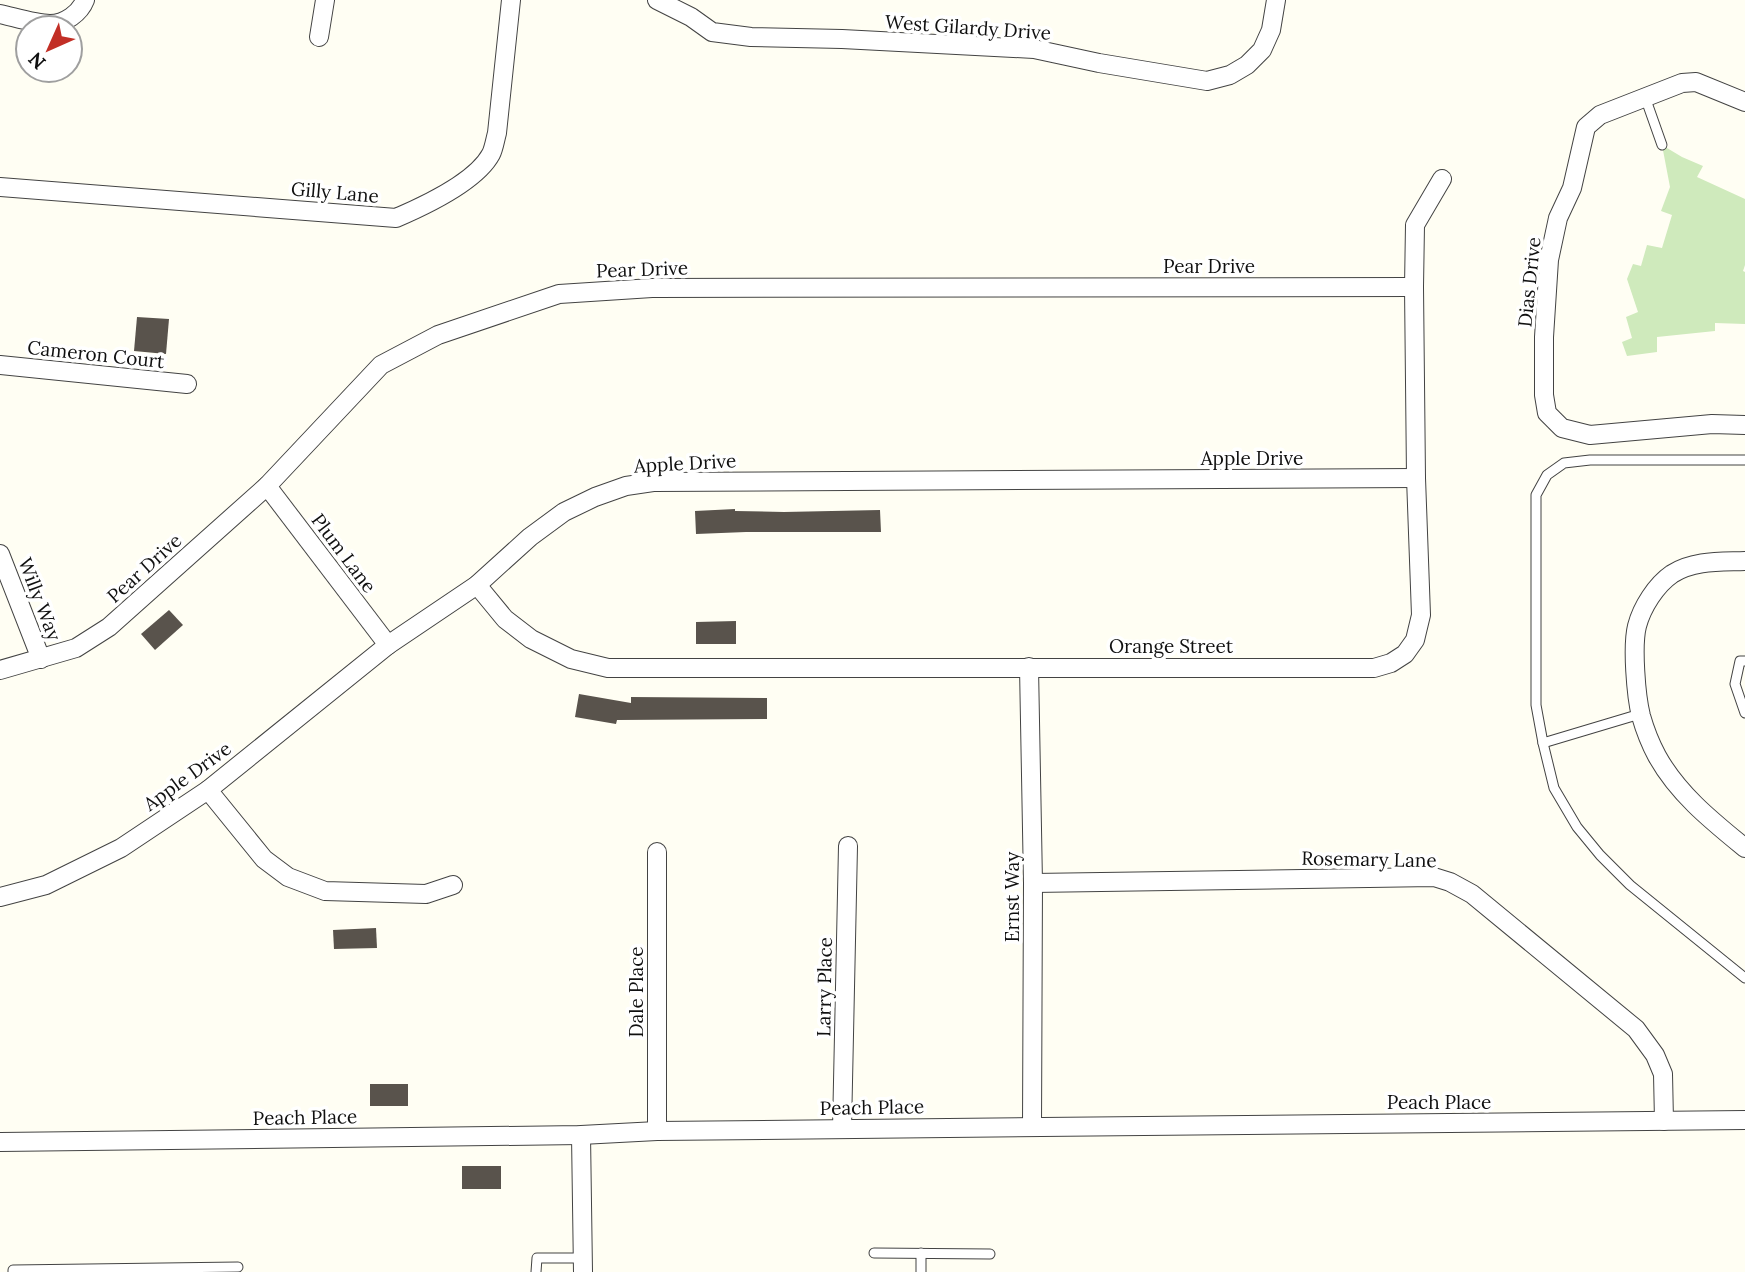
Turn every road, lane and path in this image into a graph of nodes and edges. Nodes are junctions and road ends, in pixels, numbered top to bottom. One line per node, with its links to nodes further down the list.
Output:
1 (85, 0): 7 (street)
2 (325, 0): 8 (street)
3 (511, 0): 13 (street, Gilly Lane)
4 (657, 0): 6 (street, West Gilardy Drive)
5 (1276, 0): 6 (street, West Gilardy Drive)
6 (692, 9)
7 (0, 14)
8 (319, 37)
9 (1645, 97): 10 (street, Dias Drive); 11 (lane); 17 (street, Dias Drive)
10 (1745, 102)
11 (1662, 145)
12 (1442, 179): 14 (street, Orange Street)
13 (0, 187)
14 (1414, 287): 19 (street, Orange Street); 20 (street, Pear Drive)
15 (0, 365): 16 (street, Cameron Court)
16 (187, 384)
17 (1745, 425)
18 (1745, 460): 31 (lane)
19 (1416, 478): 23 (street, Apple Drive); 27 (street, Orange Street)
20 (267, 486): 24 (street, Plum Lane); 25 (street, Pear Drive)
21 (0, 554): 25 (street, Willy Way)
22 (1745, 561): 30 (street)
23 (477, 585): 24 (street, Apple Drive); 27 (street, Orange Street)
24 (388, 645): 32 (street, Apple Drive)
25 (41, 659): 28 (street, Pear Drive)
26 (1745, 661): 29 (lane)
27 (1029, 667): 36 (street, Ernst Way)
28 (0, 670)
29 (1745, 713)
30 (1640, 714): 31 (lane); 34 (street)
31 (1544, 743): 39 (lane)
32 (208, 790): 37 (street); 38 (street, Apple Drive)
33 (848, 846): 43 (street, Larry Place)
34 (1745, 848)
35 (657, 852): 44 (street, Dale Place)
36 (1033, 883): 40 (street, Rosemary Lane); 42 (street, Ernst Way)
37 (453, 885)
38 (0, 898)
39 (1745, 978)
40 (1664, 1121): 41 (street, Peach Place); 42 (street, Peach Place)
41 (1745, 1121)
42 (1032, 1126): 43 (street, Peach Place)
43 (842, 1129): 44 (street, Peach Place)
44 (657, 1131): 45 (street, Peach Place)
45 (581, 1135): 46 (street, Peach Place); 50 (street)
46 (0, 1142)
47 (874, 1253): 48 (lane)
48 (921, 1253): 49 (lane); 54 (lane)
49 (990, 1254)
50 (583, 1265): 53 (lane)
51 (238, 1267): 52 (lane)
52 (13, 1272)
53 (536, 1272)
54 (921, 1272)

